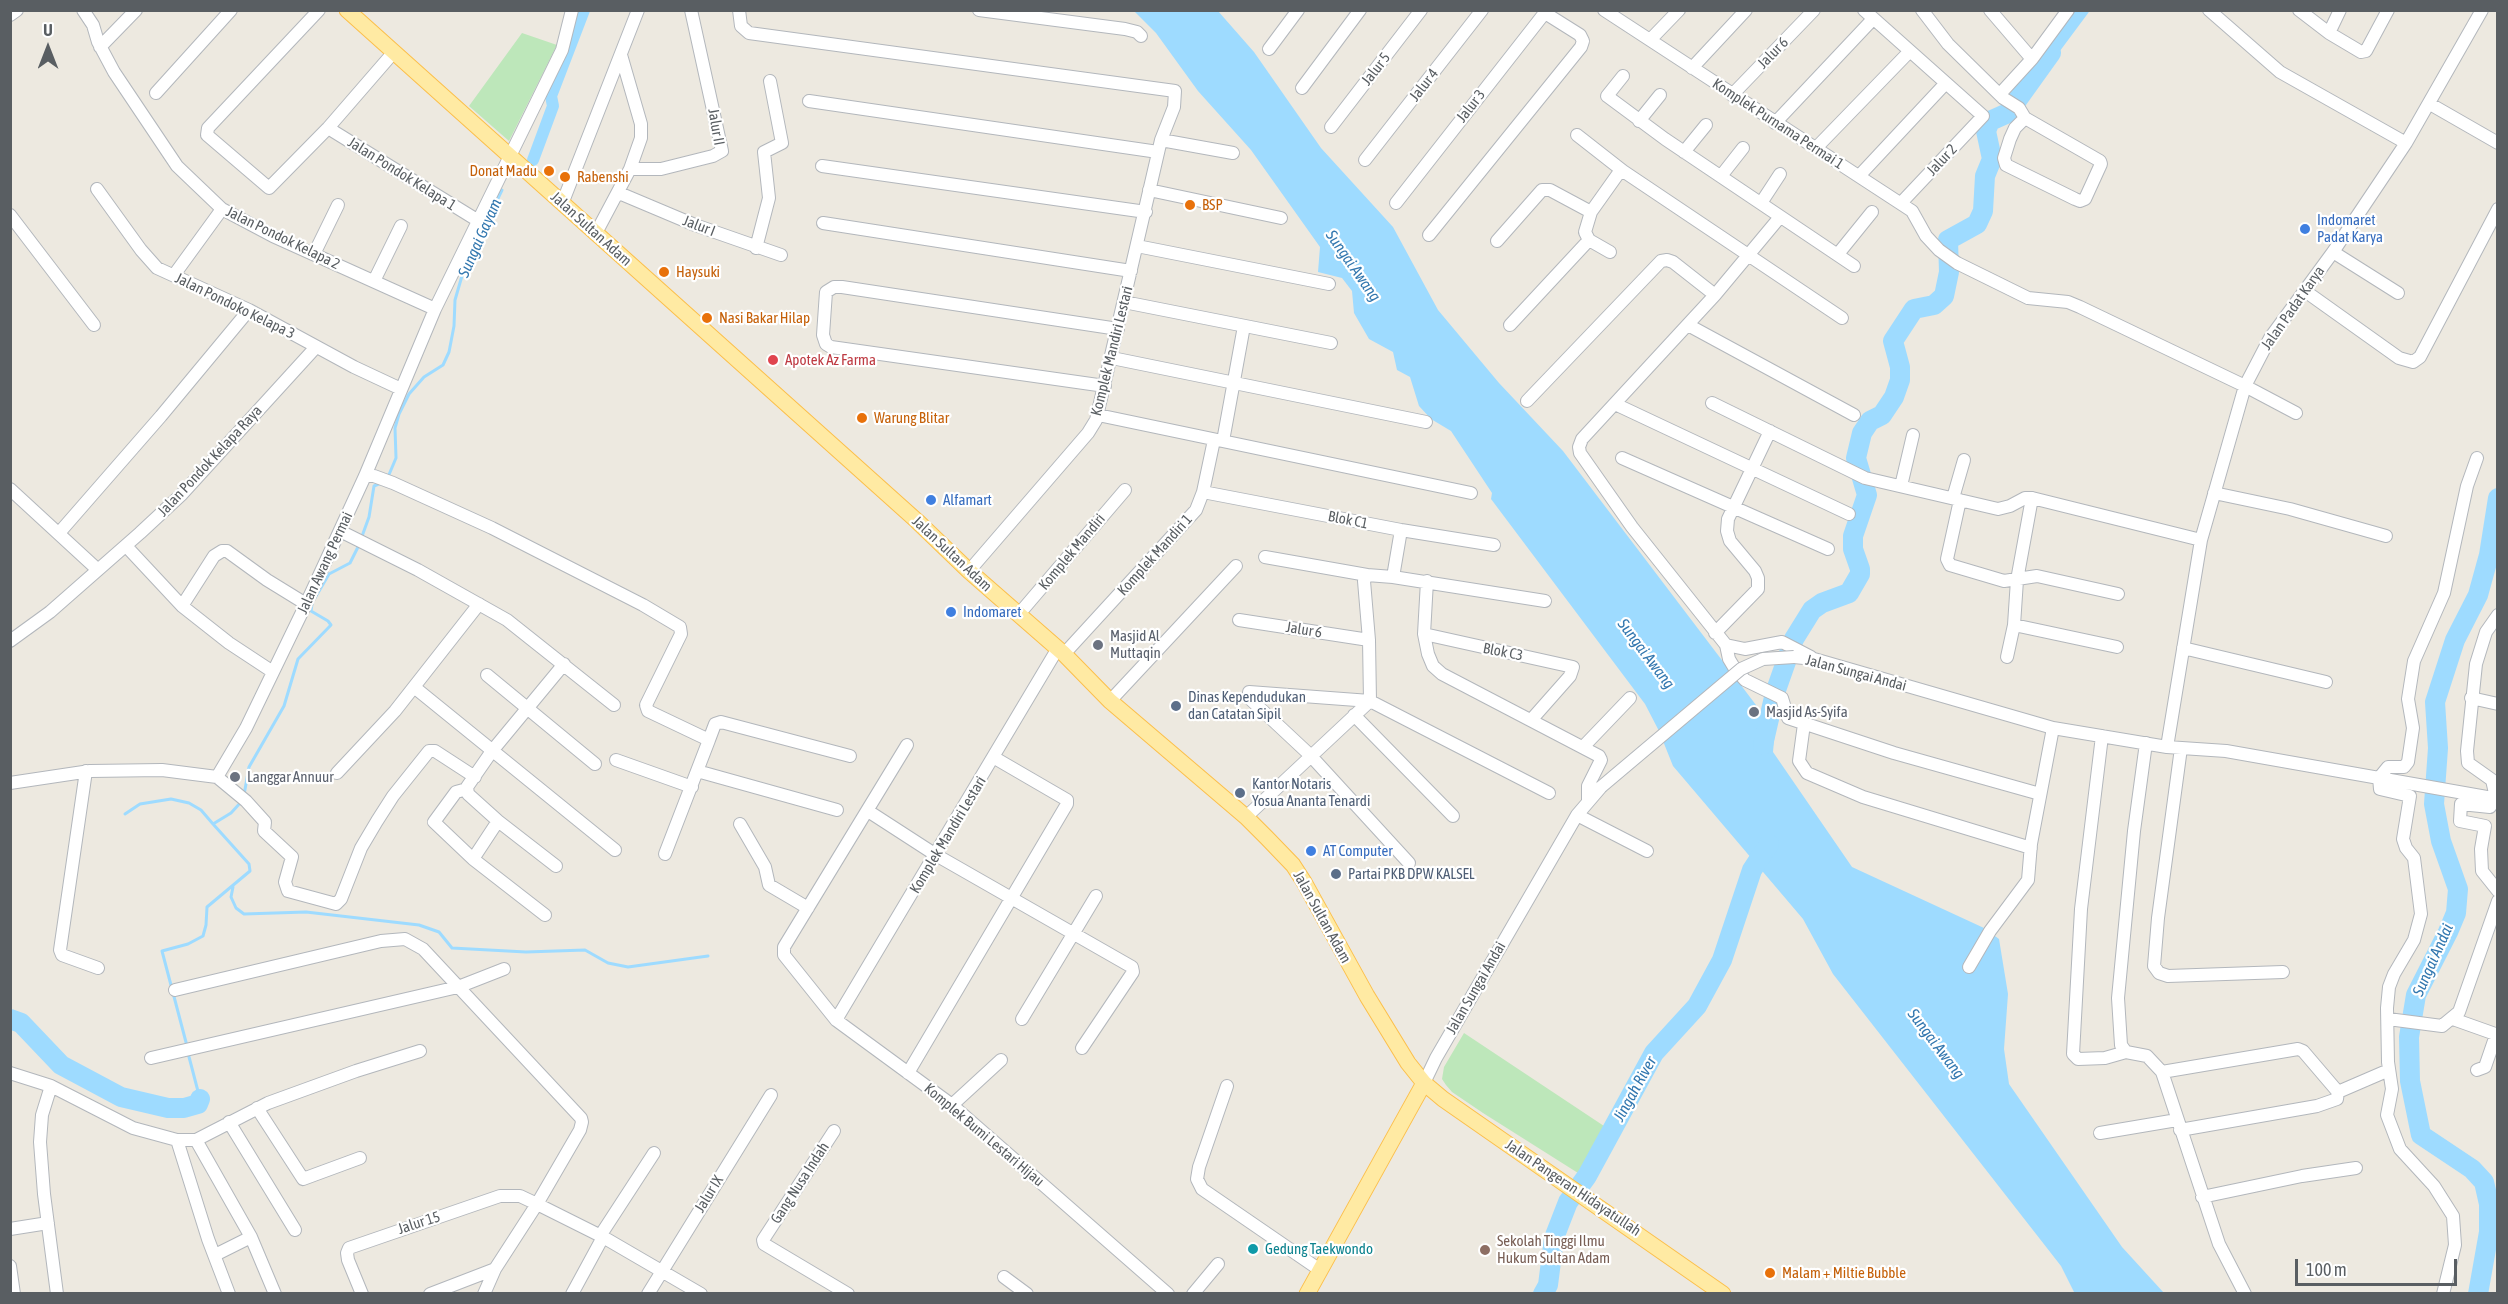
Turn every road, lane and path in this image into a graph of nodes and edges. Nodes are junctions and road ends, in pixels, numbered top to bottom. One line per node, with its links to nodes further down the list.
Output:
1 (17, 10): 30 (street)
2 (83, 10): 35 (street, Jalan Pondok Kelapa 2)
3 (136, 10): 35 (street)
4 (231, 10): 46 (street)
5 (320, 10): 57 (street)
6 (347, 10): 38 (main road, Jalan Sultan Adam)
7 (572, 10): 66 (street, Jalan Awang Permai)
8 (638, 10): 39 (street)
9 (691, 10): 69 (street, Jalur II)
10 (739, 10): 61 (street, Komplek Mandiri Lestari)
11 (979, 10): 31 (street)
12 (1298, 10): 36 (street)
13 (1360, 10): 45 (street)
14 (1421, 10): 56 (street, Jalur 5)
15 (1482, 10): 67 (street, Jalur 4)
16 (1678, 10): 34 (street)
17 (1746, 10): 41 (street)
18 (1814, 10): 48 (street, Jalur 6)
19 (1922, 10): 49 (street)
20 (1990, 10): 40 (street)
21 (2068, 10): 40 (street)
22 (2209, 10): 59 (street)
23 (2299, 10): 32 (street)
24 (2340, 10): 32 (street)
25 (2388, 10): 32 (street)
26 (2482, 10): 51 (street, Jalan Padat Karya)
27 (1546, 12): 77 (street, Jalur 3); 94 (street)
28 (1610, 12): 34 (street, Komplek Purnama Permai 1)
29 (1868, 14): 37 (street); 54 (street)
30 (10, 15)
31 (1060, 15): 33 (street)
32 (2329, 33)
33 (1141, 36)
34 (1650, 40): 41 (street, Komplek Purnama Permai 1)
35 (100, 47): 82 (street, Jalan Pondok Kelapa 2)
36 (1269, 49)
37 (1910, 51): 44 (street); 63 (street)
38 (393, 53): 57 (street); 66 (main road, Jalan Sultan Adam)
39 (621, 55): 69 (street); 80 (street)
40 (2031, 59): 49 (street)
41 (1692, 68): 48 (street, Komplek Purnama Permai 1)
42 (1623, 76): 53 (street)
43 (770, 81): 98 (street)
44 (1945, 84): 73 (street); 79 (street, Jalur 2)
45 (1302, 88)
46 (156, 93)
47 (1660, 95): 53 (street)
48 (1732, 95): 54 (street, Komplek Purnama Permai 1)
49 (2004, 97): 52 (street)
50 (809, 101): 61 (street)
51 (2430, 104): 59 (street, Jalan Padat Karya); 60 (street)
52 (2022, 113): 52 (street)
53 (1640, 121): 64 (street)
54 (1775, 123): 63 (street, Komplek Purnama Permai 1)
55 (1706, 125): 64 (street)
56 (1331, 127)
57 (327, 128): 90 (street, Jalan Pondok Kelapa 1)
58 (1577, 135): 70 (street)
59 (2406, 143): 100 (street, Jalan Padat Karya)
60 (2498, 143)
61 (1159, 146): 65 (street); 75 (street, Komplek Mandiri Lestari)
62 (1743, 148): 72 (street)
63 (1816, 148): 73 (street, Komplek Purnama Permai 1)
64 (1684, 152): 72 (street)
65 (1233, 153)
66 (509, 155): 80 (main road, Jalan Sultan Adam); 90 (street, Jalan Awang Permai)
67 (1365, 160)
68 (822, 166): 84 (street)
69 (630, 170): 76 (street)
70 (1623, 171): 85 (street); 104 (street)
71 (1780, 174): 78 (street)
72 (1721, 176): 78 (street)
73 (1859, 176): 79 (street, Komplek Purnama Permai 1)
74 (98, 189): 107 (street, Jalan Pondoko Kelapa 3)
75 (1149, 190): 84 (street, Komplek Mandiri Lestari); 89 (street)
76 (619, 193): 93 (street); 98 (street, Jalur I)
77 (1396, 203)
78 (1761, 203): 88 (street)
79 (1901, 203): 127 (street, Komplek Purnama Permai 1)
80 (562, 204): 93 (main road, Jalan Sultan Adam)
81 (338, 206): 101 (street)
82 (222, 208): 101 (street, Jalan Pondok Kelapa 2); 107 (street)
83 (2498, 209): 110 (street)
84 (1146, 212): 97 (street, Komplek Mandiri Lestari)
85 (1591, 212): 95 (street); 96 (street)
86 (1872, 212): 102 (street)
87 (10, 215): 119 (street)
88 (1780, 217): 102 (street); 104 (street)
89 (1281, 218)
90 (477, 220): 114 (street, Jalan Awang Permai)
91 (823, 223): 106 (street)
92 (401, 226): 108 (street)
93 (596, 233): 165 (main road, Jalan Sultan Adam)
94 (1429, 235)
95 (1589, 240): 99 (street); 117 (street)
96 (1497, 241)
97 (1137, 246): 106 (street, Komplek Mandiri Lestari); 109 (street)
98 (756, 248): 103 (street, Jalur I)
99 (1610, 252)
100 (2333, 252): 110 (street, Jalan Padat Karya); 111 (street)
101 (315, 254): 108 (street, Jalan Pondok Kelapa 2)
102 (1838, 254): 105 (street)
103 (781, 255)
104 (1748, 256): 112 (street); 116 (street)
105 (1854, 266)
106 (1131, 271): 113 (street, Komplek Mandiri Lestari)
107 (174, 275): 115 (street, Jalan Pondoko Kelapa 3)
108 (374, 281): 114 (street, Jalan Pondok Kelapa 2)
109 (1329, 284)
110 (2305, 291): 127 (street, Jalan Padat Karya)
111 (2398, 293)
112 (1715, 296): 118 (street); 129 (street)
113 (1124, 302): 120 (street); 121 (street, Komplek Mandiri Lestari)
114 (435, 309): 128 (street, Jalan Awang Permai)
115 (249, 310): 123 (street, Jalan Pondoko Kelapa 3); 156 (street)
116 (1842, 318)
117 (1510, 325)
118 (1688, 325): 131 (street); 134 (street)
119 (94, 326)
120 (1244, 326): 122 (street); 125 (street, Komplek Mandiri 1)
121 (1118, 328): 124 (street, Komplek Mandiri Lestari); 126 (street)
122 (1331, 343)
123 (316, 347): 128 (street, Jalan Pondoko Kelapa 3); 160 (street, Jalan Pondok Kelapa Raya)
124 (1112, 358): 125 (street); 126 (street, Komplek Mandiri Lestari)
125 (1233, 383): 135 (street); 138 (street, Komplek Mandiri 1)
126 (1105, 386): 133 (street, Komplek Mandiri Lestari)
127 (2245, 386): 132 (street); 149 (street, Jalan Padat Karya)
128 (401, 389): 143 (street, Jalan Awang Permai)
129 (1527, 401)
130 (1712, 403): 136 (street)
131 (1615, 404): 142 (street); 179 (street)
132 (2296, 413)
133 (1098, 415): 138 (street); 165 (street, Komplek Mandiri Lestari)
134 (1854, 415)
135 (1426, 422)
136 (1770, 431): 142 (street); 144 (street)
137 (1913, 435): 144 (street)
138 (1219, 440): 147 (street, Komplek Mandiri 1); 148 (street)
139 (1622, 458): 152 (street)
140 (2477, 458): 223 (street)
141 (1964, 460): 151 (street)
142 (1752, 469): 152 (street); 153 (street)
143 (369, 476): 155 (street, Jalan Awang Permai); 206 (street)
144 (1901, 486): 151 (street)
145 (11, 490): 156 (street)
146 (1125, 490): 175 (street, Komplek Mandiri)
147 (1203, 492): 154 (street, Blok C1); 186 (street, Komplek Mandiri 1)
148 (1471, 493)
149 (2214, 493): 157 (street); 158 (street, Jalan Padat Karya)
150 (2032, 498): 151 (street); 158 (street); 168 (street)
151 (1956, 499): 168 (street)
152 (1733, 507): 161 (street); 179 (street)
153 (1849, 514)
154 (1401, 530): 159 (street, Blok C1); 167 (street)
155 (340, 531): 172 (street); 173 (street, Jalan Awang Permai)
156 (59, 533): 164 (street)
157 (2386, 536)
158 (2201, 540): 185 (street, Jalan Padat Karya)
159 (1494, 545)
160 (126, 546): 164 (street, Jalan Pondok Kelapa Raya); 174 (street)
161 (1828, 549)
162 (1265, 557): 166 (street)
163 (1236, 566): 196 (street)
164 (98, 570): 182 (street, Jalan Pondok Kelapa Raya)
165 (969, 571): 175 (main road, Jalan Sultan Adam)
166 (1367, 575): 167 (street); 181 (street)
167 (1393, 577): 169 (street)
168 (2017, 580): 170 (street); 178 (street)
169 (1427, 581): 171 (street); 180 (street)
170 (2118, 594)
171 (1545, 601)
172 (479, 603): 189 (street); 193 (street)
173 (306, 604): 174 (street); 190 (street, Jalan Awang Permai)
174 (182, 606): 190 (street)
175 (1019, 614): 186 (main road, Jalan Sultan Adam)
176 (2498, 615): 195 (street)
177 (1239, 620): 181 (street, Jalur 6)
178 (2014, 625): 184 (street); 188 (street)
179 (1715, 633): 183 (street)
180 (1424, 634): 202 (street); 202 (street, Blok C3)
181 (1369, 639): 197 (street)
182 (10, 641)
183 (1726, 645): 187 (street); 203 (street)
184 (2117, 646)
185 (2183, 648): 192 (street); 210 (street, Jalan Padat Karya)
186 (1061, 651): 196 (main road, Jalan Sultan Adam); 215 (street, Komplek Mandiri Lestari)
187 (1796, 653): 204 (street, Jalan Sungai Andai); 230 (street, Jalan Sungai Andai, bridge)
188 (2007, 657)
189 (564, 664): 199 (street); 200 (street)
190 (273, 672): 221 (street, Jalan Awang Permai)
191 (487, 675): 200 (street)
192 (2326, 682)
193 (414, 687): 212 (street); 220 (street)
194 (1630, 698): 209 (street)
195 (2471, 698): 198 (street); 229 (street)
196 (1110, 701): 235 (main road, Jalan Sultan Adam)
197 (1370, 701): 201 (street); 213 (street); 227 (street)
198 (2498, 704)
199 (614, 705)
200 (528, 708): 212 (street); 217 (street)
201 (1354, 715): 213 (street); 234 (street)
202 (1532, 719): 209 (street)
203 (1804, 724): 228 (street); 238 (street)
204 (2053, 728): 205 (street, Jalan Sungai Andai); 228 (street)
205 (2102, 736): 207 (street, Jalan Sungai Andai); 266 (street)
206 (709, 740): 214 (street); 219 (street)
207 (2146, 743): 210 (street, Jalan Sungai Andai); 266 (street)
208 (907, 745): 232 (street)
209 (1584, 746): 230 (street)
210 (2167, 747): 211 (street, Jalan Sungai Andai)
211 (2181, 748): 223 (street, Jalan Sungai Andai); 256 (street)
212 (492, 751): 222 (street); 239 (street)
213 (1310, 755): 235 (street); 244 (street)
214 (850, 756)
215 (993, 757): 242 (street, Komplek Mandiri Lestari); 248 (street)
216 (616, 760): 225 (street)
217 (595, 764)
218 (86, 771): 221 (street); 224 (street); 254 (street)
219 (697, 771): 225 (street); 231 (street)
220 (337, 773)
221 (217, 777): 222 (street)
222 (475, 777): 226 (street)
223 (2382, 778): 229 (street, Jalan Sungai Andai); 260 (street)
224 (10, 783)
225 (692, 787): 241 (street)
226 (467, 789): 236 (street); 243 (street)
227 (1549, 793)
228 (2040, 794): 238 (street)
229 (2493, 797): 246 (street)
230 (1588, 801): 233 (street, Jalan Sungai Andai)
231 (837, 810)
232 (868, 811): 242 (street); 250 (street)
233 (1577, 815): 240 (street); 274 (street, Jalan Sungai Andai)
234 (1453, 816)
235 (1245, 817): 274 (main road, Jalan Sultan Adam)
236 (498, 821): 243 (street); 245 (street)
237 (740, 824): 250 (street)
238 (2031, 848): 253 (street)
239 (615, 850)
240 (1647, 851)
241 (665, 854)
242 (936, 855): 248 (street); 262 (street, Komplek Mandiri Lestari)
243 (473, 859): 251 (street)
244 (1409, 863)
245 (556, 866)
246 (2498, 891)
247 (1096, 896): 252 (street)
248 (1011, 898): 252 (street); 272 (street)
249 (2498, 901): 261 (street)
250 (808, 908): 262 (street, Komplek Bumi Lestari Hijau)
251 (545, 915)
252 (1075, 934): 259 (street); 264 (street)
253 (1969, 967)
254 (98, 968)
255 (504, 969): 257 (street)
256 (2283, 972)
257 (458, 987): 258 (street); 267 (street); 290 (street)
258 (175, 990)
259 (1022, 1019)
260 (2391, 1019): 261 (street); 269 (street)
261 (2453, 1019): 263 (street)
262 (836, 1020): 272 (street, Komplek Bumi Lestari Hijau)
263 (2497, 1035): 270 (street)
264 (1082, 1048)
265 (420, 1051): 280 (street)
266 (2126, 1052): 271 (street)
267 (151, 1058)
268 (1001, 1060): 279 (street)
269 (2390, 1070): 277 (street); 320 (street)
270 (2477, 1070)
271 (2162, 1072): 277 (street); 282 (street)
272 (908, 1073): 279 (street, Komplek Bumi Lestari Hijau)
273 (10, 1074): 275 (street)
274 (1424, 1083): 301 (main road); 318 (main road, Jalan Pangeran Hidayatullah)
275 (51, 1086): 285 (street); 291 (street)
276 (1227, 1086): 301 (street)
277 (2338, 1092): 282 (street)
278 (771, 1095): 300 (street, Jalur IX)
279 (952, 1105): 315 (street, Komplek Bumi Lestari Hijau)
280 (257, 1108): 281 (street); 287 (street)
281 (229, 1122): 285 (street); 293 (street)
282 (2179, 1125): 284 (street); 289 (street)
283 (834, 1131): 313 (street, Gang Nusa Indah)
284 (2100, 1133)
285 (185, 1142): 294 (street); 296 (street)
286 (654, 1154): 295 (street)
287 (360, 1158)
288 (2356, 1168): 289 (street)
289 (2202, 1197): 319 (street)
290 (537, 1204): 295 (street); 299 (street); 307 (street, Jalur 15)
291 (48, 1223): 292 (street); 304 (street)
292 (10, 1229)
293 (295, 1230)
294 (251, 1237): 296 (street); 306 (street)
295 (602, 1237): 300 (street); 310 (street)
296 (215, 1255): 305 (street)
297 (1218, 1264): 316 (street)
298 (10, 1266): 303 (street)
299 (495, 1269): 308 (street); 309 (street)
300 (662, 1270): 311 (street, Jalur IX); 312 (street)
301 (1320, 1270): 317 (main road)
302 (1004, 1277): 314 (street)
303 (14, 1293)
304 (57, 1293)
305 (229, 1293)
306 (275, 1293)
307 (362, 1293)
308 (430, 1293)
309 (484, 1293)
310 (572, 1293)
311 (648, 1293)
312 (700, 1293)
313 (848, 1293)
314 (1027, 1293)
315 (1168, 1293)
316 (1193, 1293)
317 (1307, 1293)
318 (1723, 1293)
319 (2245, 1293)
320 (2443, 1293)

